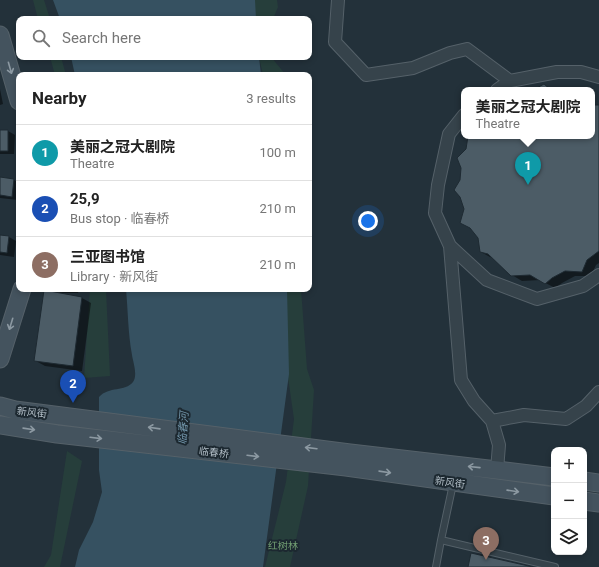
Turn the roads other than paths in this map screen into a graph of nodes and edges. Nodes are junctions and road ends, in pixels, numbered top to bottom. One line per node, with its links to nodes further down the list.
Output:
1 (338, 0): 4 (street)
2 (0, 34): 6 (main road, one-way to 6)
3 (599, 77): 4 (street)
4 (510, 81): 5 (street)
5 (501, 87)
6 (16, 90)
7 (461, 119): 8 (street)
8 (450, 246): 9 (street); 15 (street)
9 (599, 275)
10 (21, 292): 11 (main road, one-way to 11)
11 (0, 359)
12 (599, 392): 15 (street)
13 (0, 406): 14 (main road, 新风街)
14 (64, 416): 18 (main road, 临春桥, one-way to 14)
15 (492, 421): 19 (street)
16 (0, 425): 17 (main road, 新风街, one-way to 17)
17 (58, 434): 18 (main road, 临春桥, one-way to 18)
18 (348, 460): 19 (main road, 新风街, one-way to 18); 22 (main road, 新风街, one-way to 22)
19 (497, 470): 20 (main road, 新风街)
20 (551, 477)
21 (587, 481): 23 (main road)
22 (453, 482): 24 (main road, 新风街, one-way to 24); 27 (lane)
23 (599, 483)
24 (551, 496)
25 (587, 501): 26 (main road)
26 (599, 503)
27 (441, 540): 28 (lane); 29 (lane)
28 (436, 567)
29 (555, 567)

